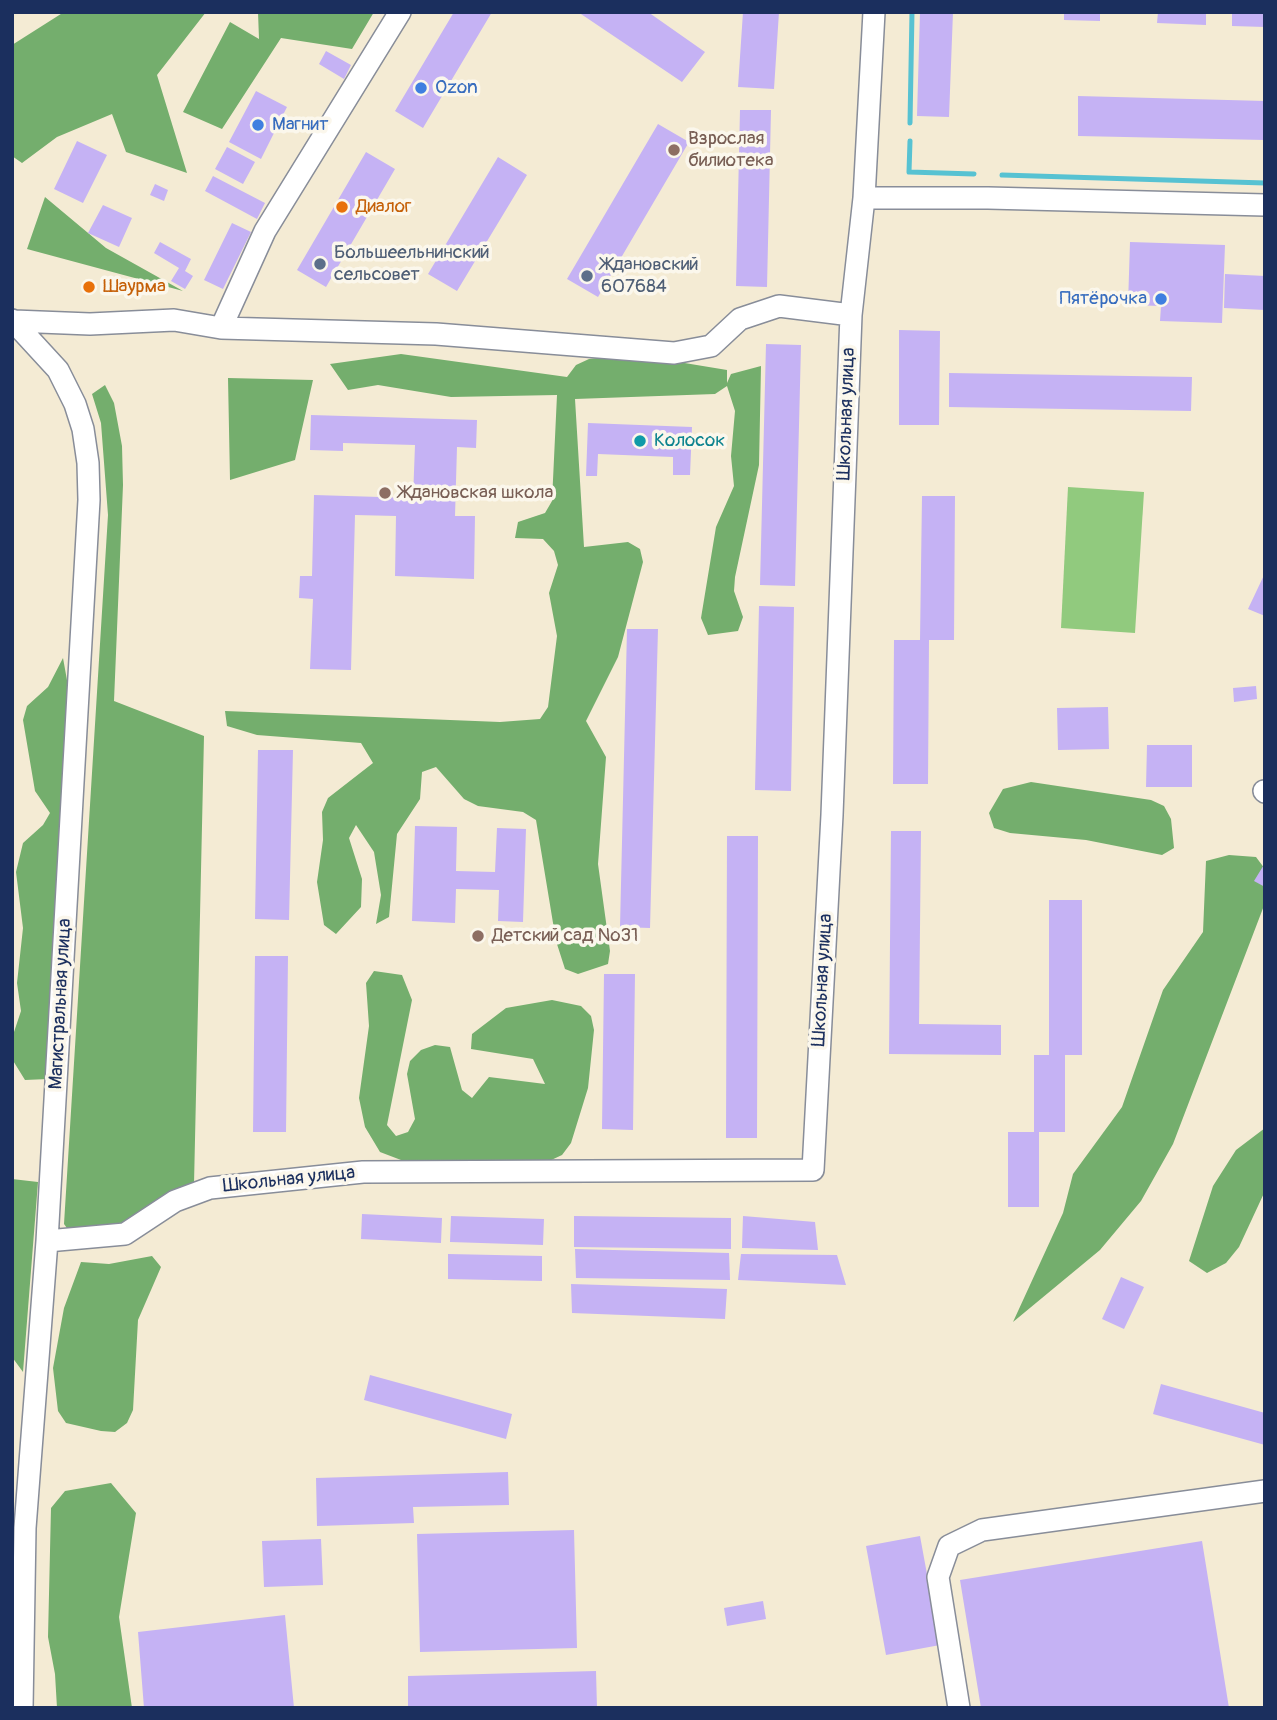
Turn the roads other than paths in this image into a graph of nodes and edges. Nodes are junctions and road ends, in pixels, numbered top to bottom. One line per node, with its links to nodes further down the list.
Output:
1 (400, 12): 7 (street)
2 (874, 12): 3 (street, Школьная улица)
3 (864, 198): 4 (street); 5 (street, Школьная улица)
4 (1265, 205)
5 (851, 315): 7 (street); 8 (street, Школьная улица)
6 (13, 321): 7 (street); 8 (street, Магистральная улица)
7 (221, 328)
8 (47, 1241): 10 (street, Магистральная улица)
9 (1265, 1491): 12 (street)
10 (17, 1663): 11 (street, Магистральная улица)
11 (22, 1708)
12 (959, 1708)

